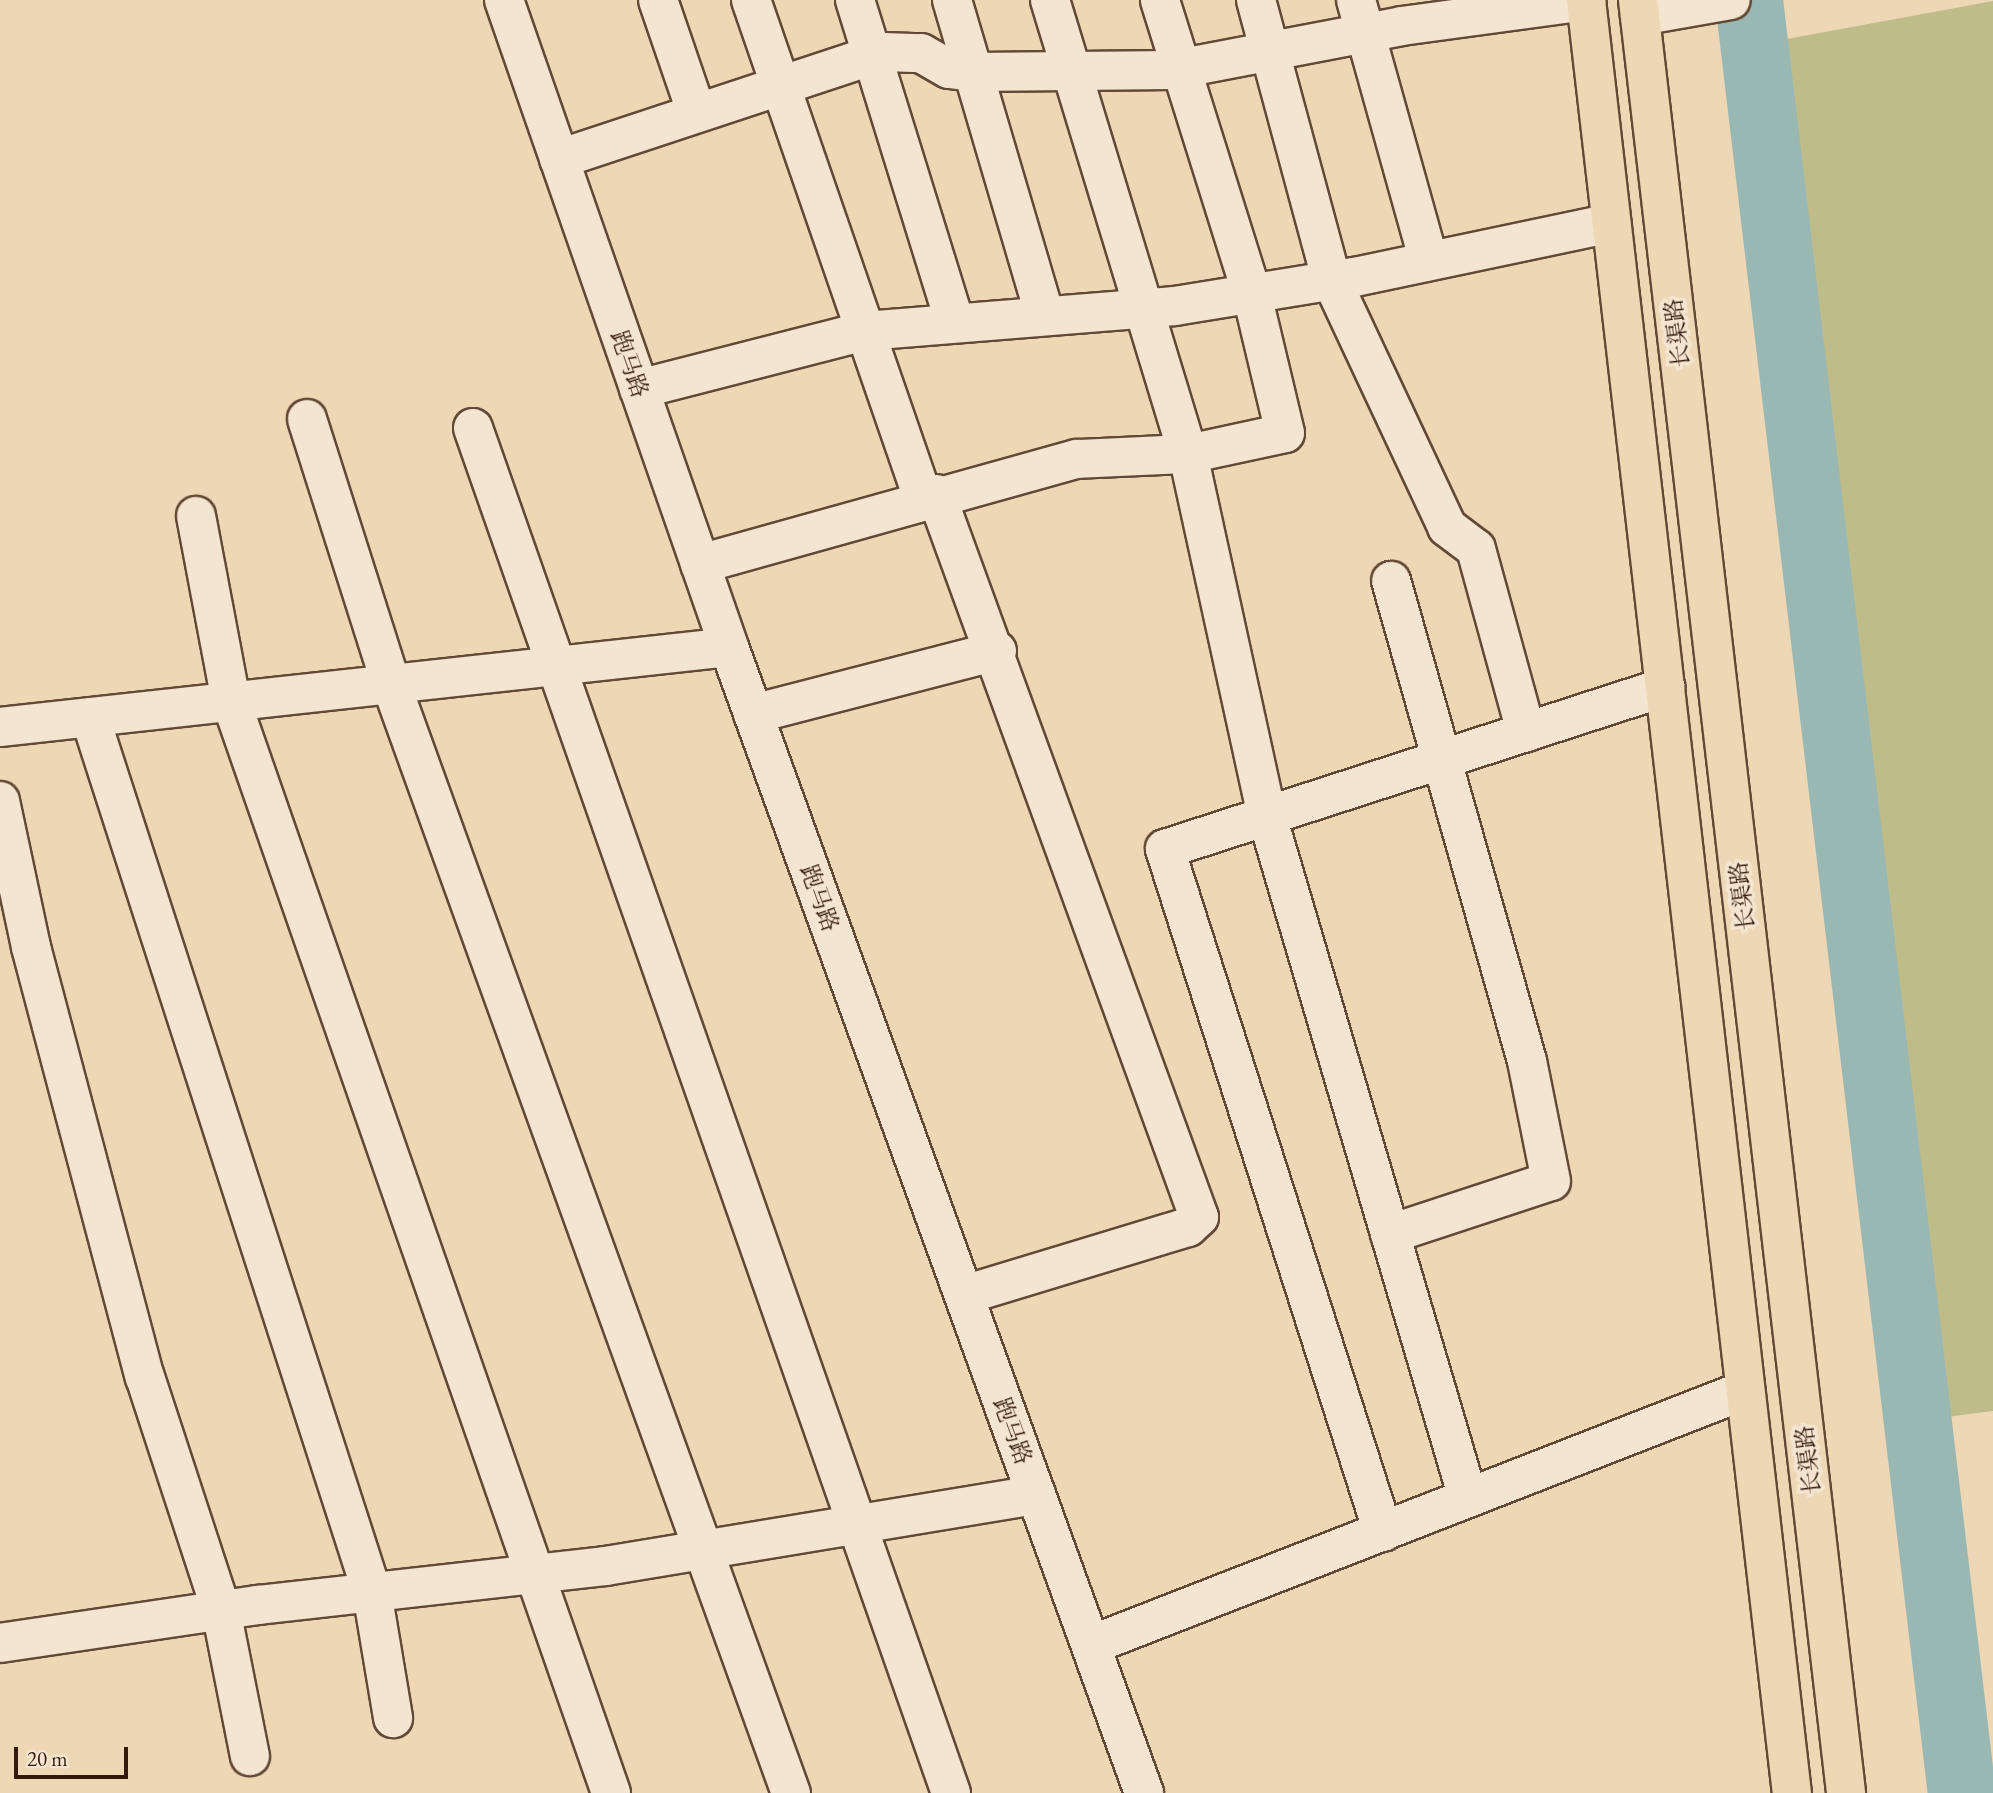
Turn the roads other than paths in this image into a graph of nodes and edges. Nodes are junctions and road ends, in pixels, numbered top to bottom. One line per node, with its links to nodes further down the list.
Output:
1 (504, 0): 21 (street, 跑马路)
2 (658, 0): 20 (street)
3 (751, 0): 19 (street)
4 (855, 0): 15 (street)
5 (952, 0): 18 (street)
6 (1050, 0): 17 (street)
7 (1160, 0): 16 (street)
8 (1256, 0): 14 (street)
9 (1586, 0): 11 (street); 22 (main road)
10 (1731, 0): 12 (street)
11 (1467, 8): 13 (street)
12 (1639, 8): 71 (main road, 长渠路)
13 (1361, 16): 14 (street); 23 (street)
14 (1272, 51): 16 (street); 24 (street)
15 (872, 55): 18 (street); 19 (street); 28 (street)
16 (1184, 67): 17 (street); 25 (street)
17 (1072, 71): 18 (street); 26 (street)
18 (973, 72): 27 (street)
19 (777, 82): 20 (street); 29 (street)
20 (696, 111): 21 (street)
21 (559, 159): 30 (street, 跑马路)
22 (1611, 223): 23 (street); 42 (main road)
23 (1429, 261): 24 (street)
24 (1332, 281): 25 (street); 47 (street)
25 (1252, 293): 26 (street); 33 (street)
26 (1147, 308): 27 (street); 33 (street)
27 (1045, 316): 28 (street)
28 (955, 323): 29 (street)
29 (865, 331): 30 (street); 34 (street)
30 (639, 389): 36 (street, 跑马路)
31 (307, 419): 41 (street)
32 (473, 428): 40 (street)
33 (1188, 454): 34 (street); 50 (street)
34 (929, 496): 36 (street); 39 (street)
35 (196, 516): 43 (street)
36 (700, 564): 38 (street, 跑马路)
37 (1391, 581): 48 (street)
38 (729, 647): 40 (street); 44 (street, 跑马路)
39 (997, 651): 44 (street); 52 (street)
40 (553, 666): 41 (street); 56 (street)
41 (391, 684): 43 (street); 58 (street)
42 (1665, 687): 47 (street); 53 (main road)
43 (231, 701): 45 (street); 59 (street)
44 (753, 715): 52 (street, 跑马路)
45 (90, 717): 46 (street); 60 (street)
46 (0, 727)
47 (1526, 732): 48 (street)
48 (1442, 759): 50 (street); 51 (street)
49 (0, 801): 61 (street)
50 (1267, 816): 51 (street); 57 (street)
51 (1390, 1234): 55 (street)
52 (964, 1296): 54 (street, 跑马路)
53 (1745, 1390): 55 (street); 70 (main road)
54 (1036, 1495): 56 (street); 63 (street, 跑马路)
55 (1468, 1499): 57 (street)
56 (855, 1524): 58 (street); 68 (street)
57 (1383, 1532): 63 (street)
58 (703, 1549): 59 (street); 67 (street)
59 (530, 1574): 60 (street); 66 (street)
60 (372, 1592): 61 (street); 64 (street)
61 (221, 1611): 62 (street); 65 (street)
62 (0, 1643)
63 (1091, 1645): 69 (street, 跑马路)
64 (393, 1718)
65 (250, 1756)
66 (611, 1793)
67 (791, 1793)
68 (951, 1793)
69 (1144, 1793)
70 (1792, 1793)
71 (1846, 1793)

